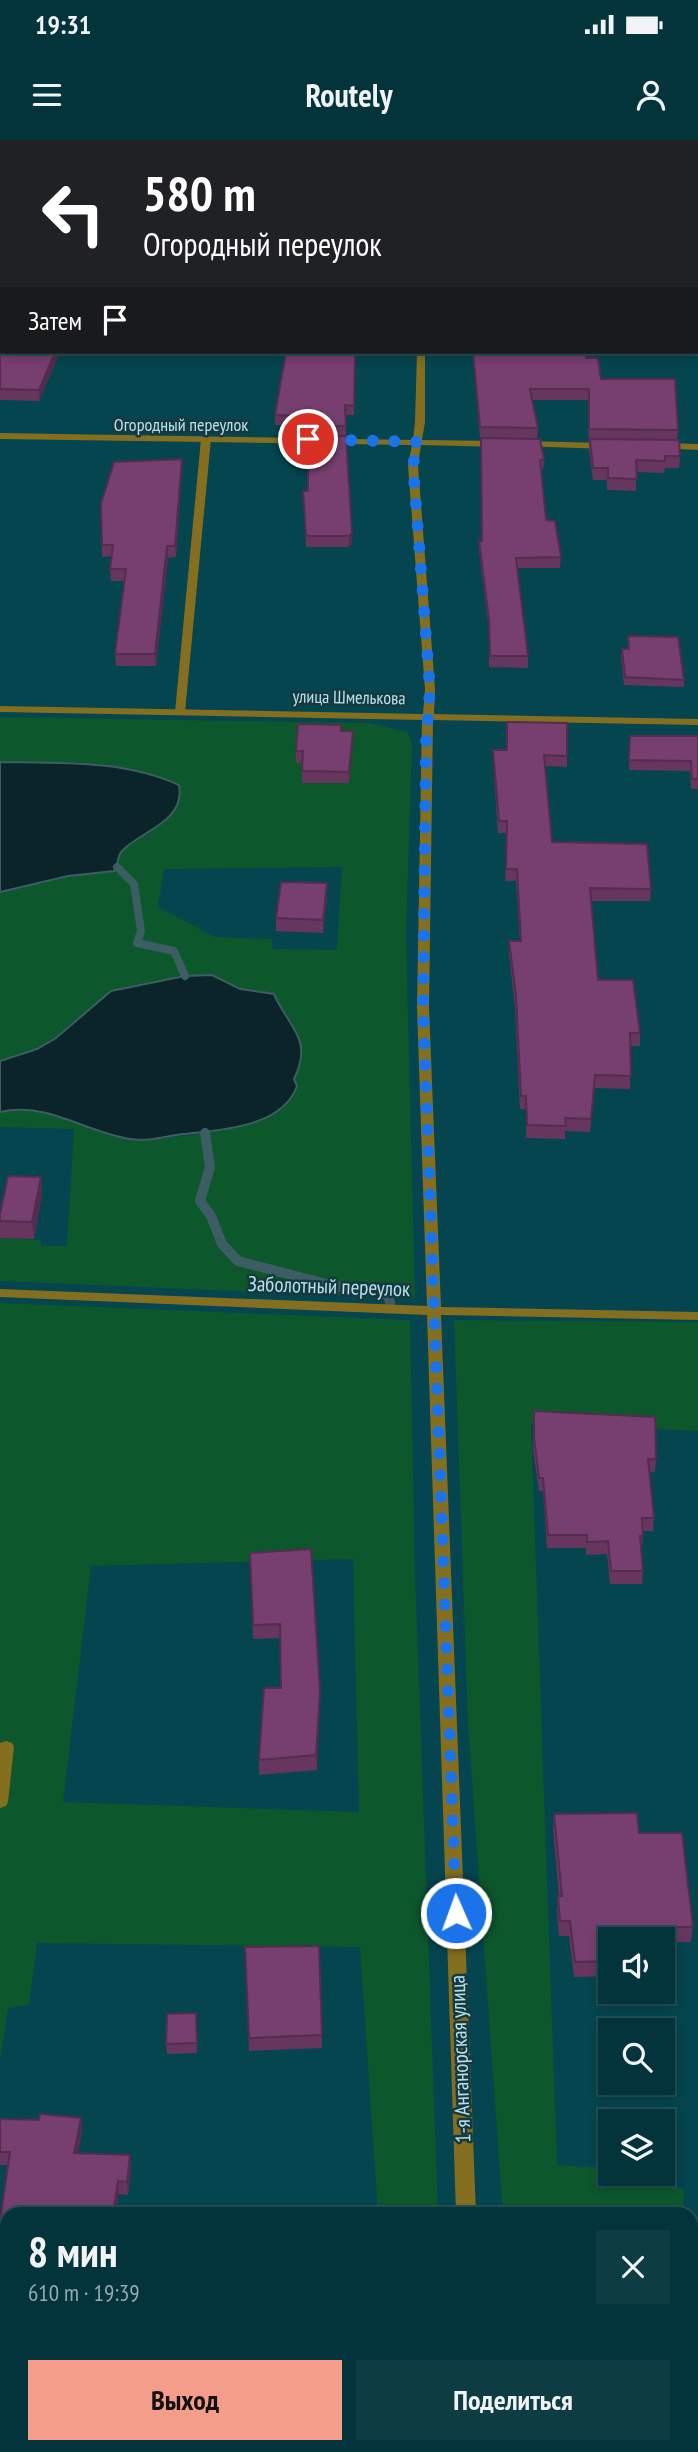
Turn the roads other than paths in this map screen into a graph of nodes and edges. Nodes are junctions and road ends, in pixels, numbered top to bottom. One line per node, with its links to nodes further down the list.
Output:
1 (421, 354): 4 (street, 1-я Анганорская улица)
2 (0, 436): 3 (street, Огородный переулок)
3 (206, 439): 4 (street, Огородный переулок); 11 (street)
4 (418, 442): 5 (street, Огородный переулок); 12 (street, 1-я Анганорская улица)
5 (504, 444)
6 (517, 444): 7 (street)
7 (612, 446)
8 (653, 446): 9 (street)
9 (698, 447)
10 (0, 709): 11 (street, улица Шмелькова)
11 (180, 712): 12 (street, улица Шмелькова)
12 (429, 716): 13 (street, улица Шмелькова); 15 (street, 1-я Анганорская улица)
13 (698, 722)
14 (0, 1293): 15 (street, Заболотный переулок)
15 (436, 1311): 16 (street, Заболотный переулок); 19 (street, 1-я Анганорская улица)
16 (698, 1316)
17 (6, 1747): 18 (street)
18 (0, 1802)
19 (466, 2207)

